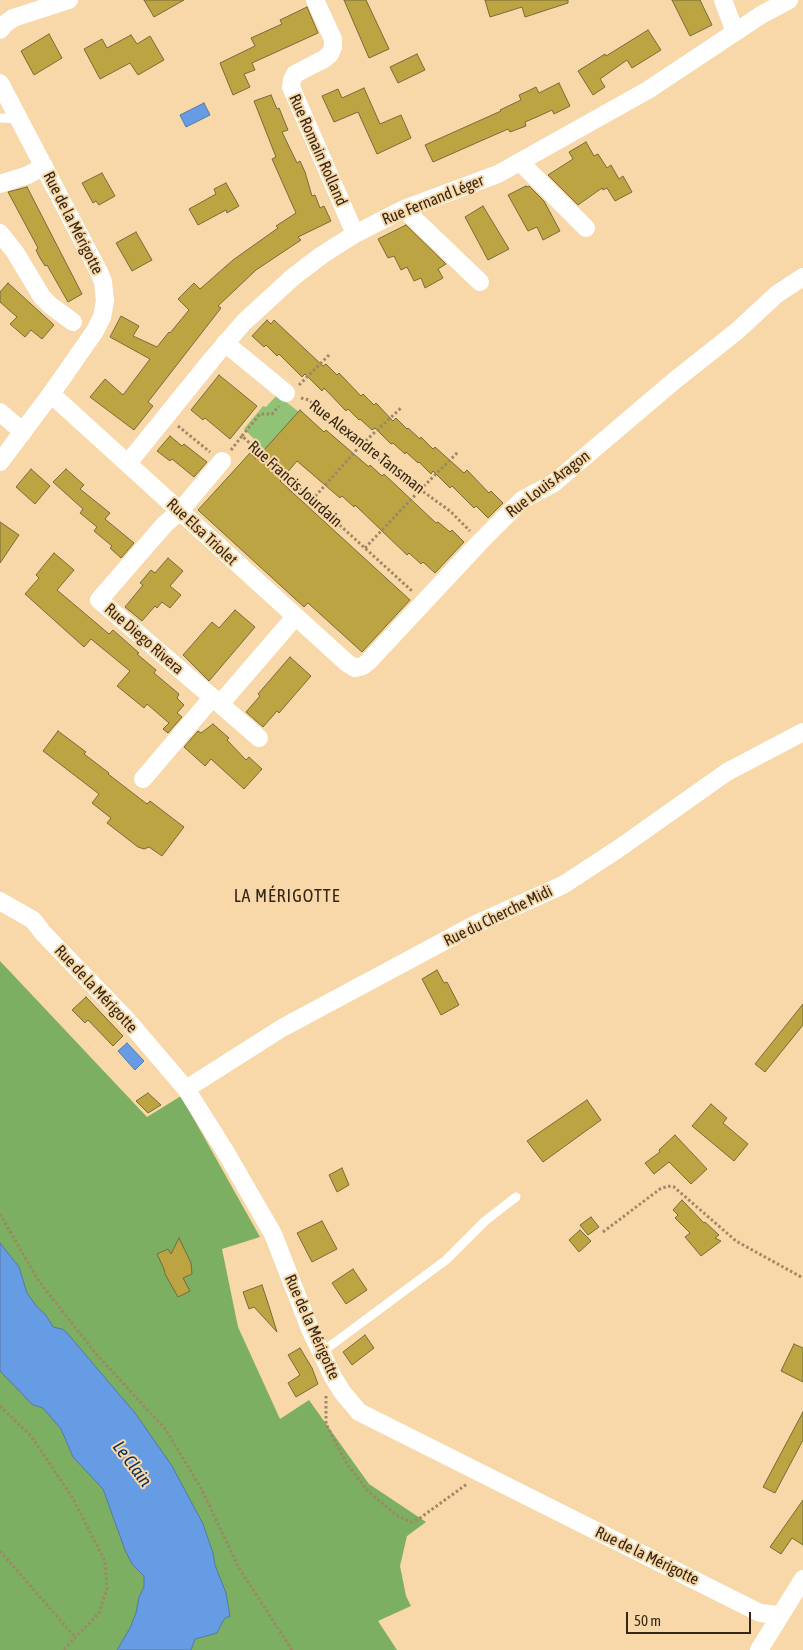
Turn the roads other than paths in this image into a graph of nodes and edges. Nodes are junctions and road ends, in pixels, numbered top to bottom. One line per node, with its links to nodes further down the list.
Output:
1 (69, 0): 5 (street)
2 (315, 0): 16 (street, Rue Romain Rolland)
3 (723, 0): 6 (street)
4 (789, 0): 6 (street, Rue Fernand Léger)
5 (2, 25)
6 (735, 32): 10 (street, Rue Fernand Léger)
7 (0, 83): 9 (street, Rue de la Mérigotte)
8 (0, 118): 9 (lane)
9 (19, 119): 11 (street, Rue de la Mérigotte)
10 (520, 162): 13 (street, Rue Fernand Léger); 14 (street)
11 (44, 166): 12 (street); 21 (street, Rue de la Mérigotte)
12 (0, 184)
13 (404, 209): 16 (street, Rue Fernand Léger); 18 (street)
14 (586, 228)
15 (0, 233): 19 (street)
16 (355, 234): 20 (street, Rue Fernand Léger)
17 (803, 277): 30 (street, Rue Louis Aragon)
18 (480, 282)
19 (72, 322)
20 (225, 343): 22 (street); 27 (street, Rue Fernand Léger)
21 (51, 394): 24 (street, Rue de la Mérigotte); 27 (street, Rue Elsa Triolet)
22 (288, 394)
23 (0, 412): 24 (street)
24 (23, 432): 26 (street, Rue de la Mérigotte)
25 (222, 461): 28 (street)
26 (0, 462)
27 (128, 463): 28 (street, Rue Elsa Triolet)
28 (180, 511): 29 (street, Rue Elsa Triolet); 31 (street, Rue Diego Rivera)
29 (295, 617): 30 (street, Rue Elsa Triolet); 31 (street)
30 (355, 668)
31 (216, 701): 33 (street, Rue Diego Rivera); 34 (street)
32 (803, 732): 36 (street, Rue du Cherche Midi)
33 (259, 738)
34 (143, 778)
35 (0, 901): 36 (street, Rue de la Mérigotte)
36 (186, 1089): 38 (street, Rue de la Mérigotte)
37 (516, 1197): 38 (lane)
38 (322, 1352): 40 (street, Rue de la Mérigotte)
39 (803, 1579): 40 (street)
40 (780, 1615): 41 (street)
41 (759, 1650)

